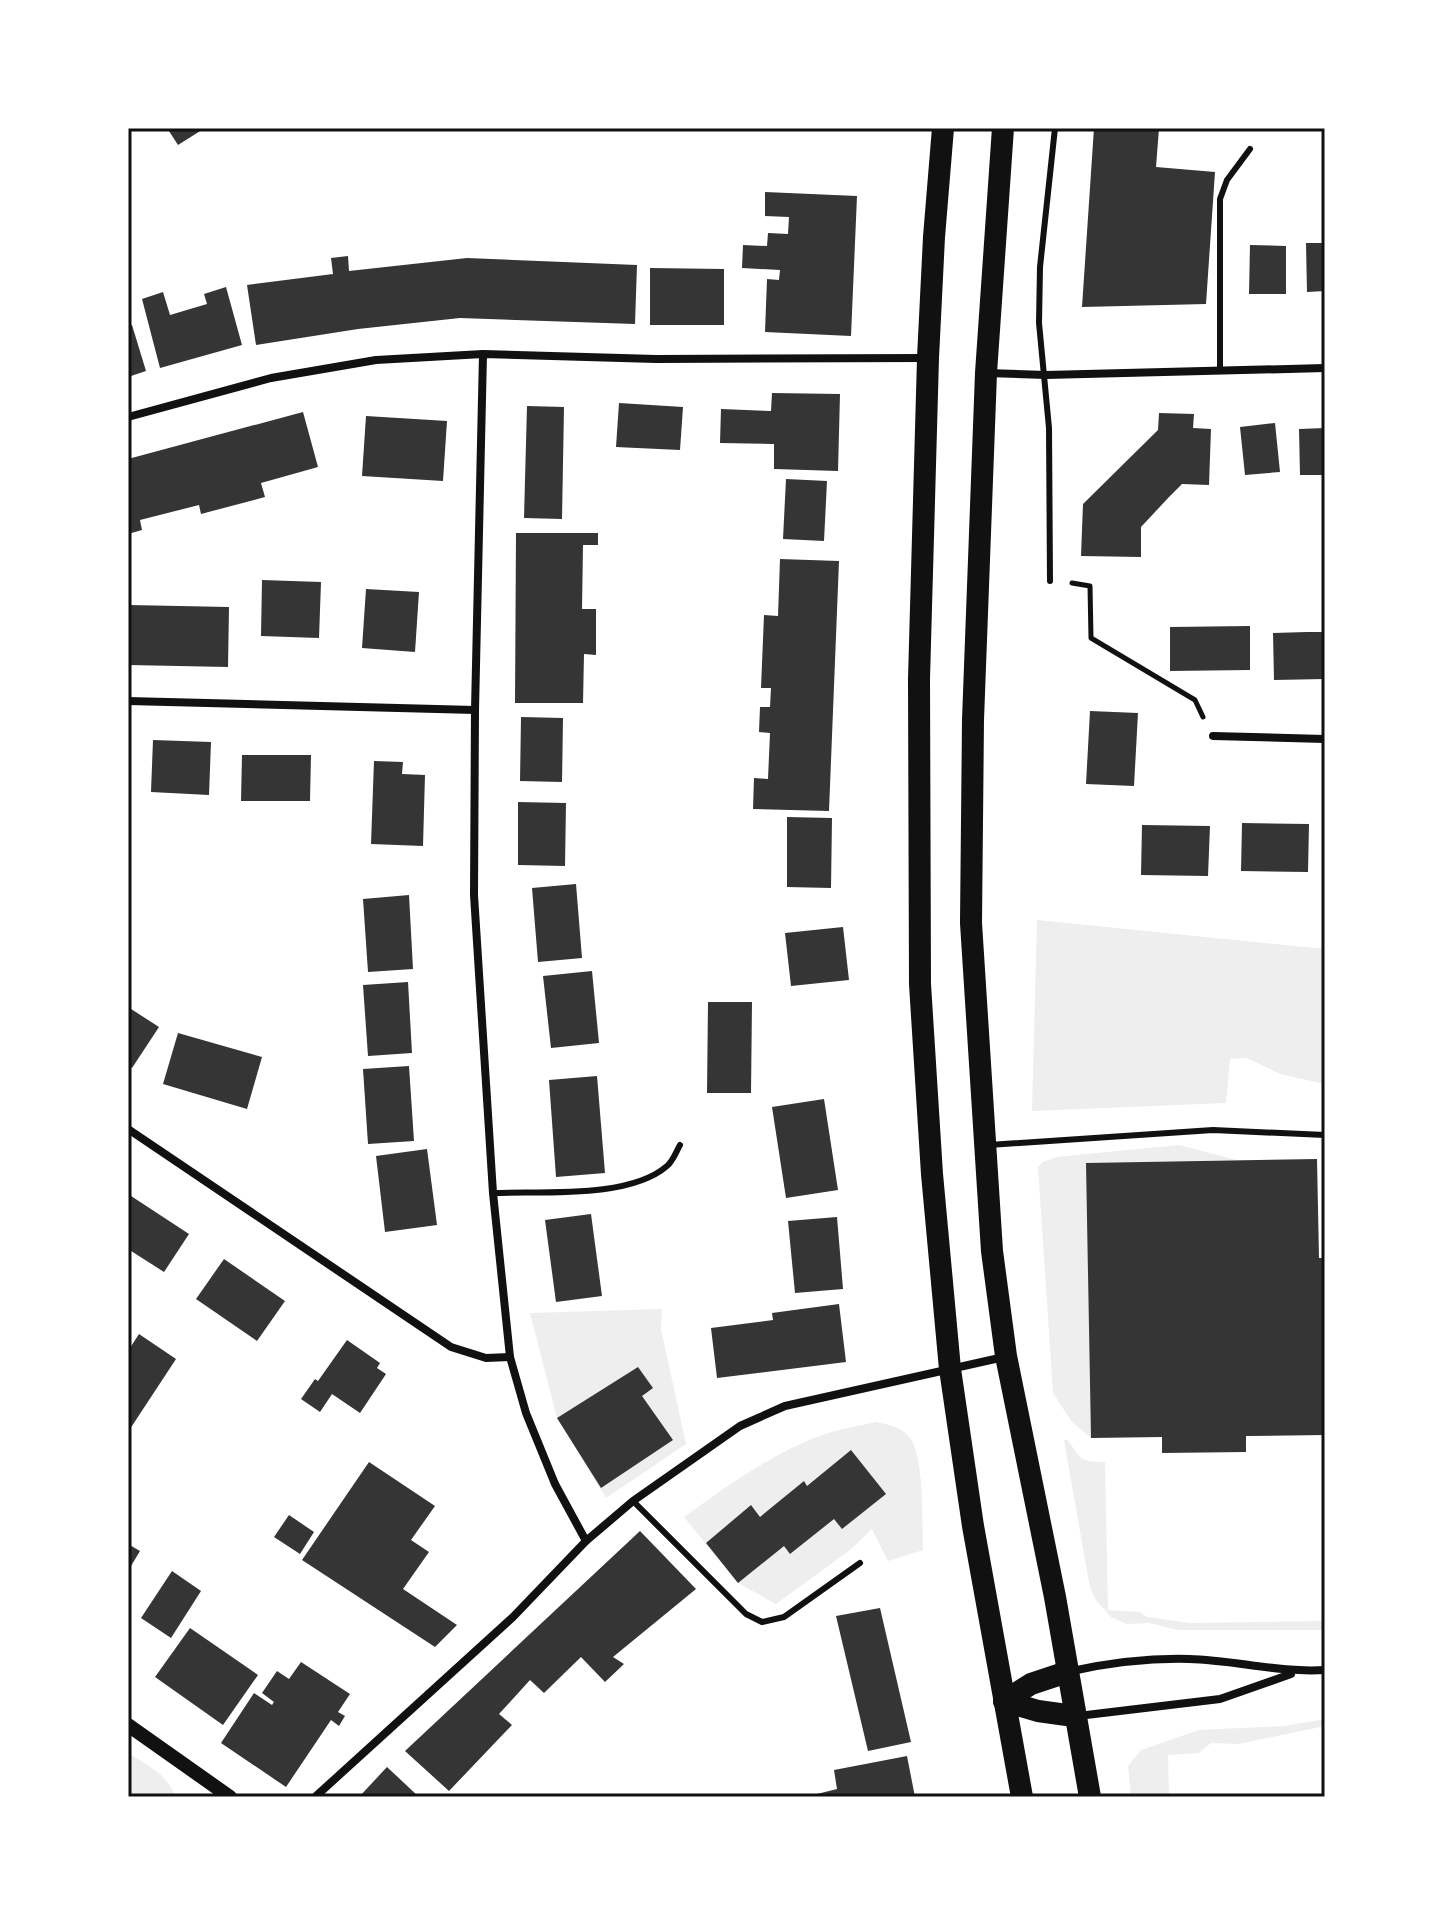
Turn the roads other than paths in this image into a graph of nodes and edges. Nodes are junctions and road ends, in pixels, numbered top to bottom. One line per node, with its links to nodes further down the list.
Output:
1 (943, 128): 6 (highway)
2 (1003, 128): 9 (highway)
3 (1055, 128): 10 (lane)
4 (1250, 149): 8 (lane)
5 (483, 354): 6 (street); 11 (street); 14 (street)
6 (928, 358): 24 (highway)
7 (1325, 368): 8 (street)
8 (1220, 371): 10 (street)
9 (986, 373): 10 (street); 20 (highway)
10 (1046, 375): 12 (lane)
11 (128, 417)
12 (1050, 581)
13 (128, 701): 14 (street)
14 (475, 710): 21 (street)
15 (1213, 736): 16 (street)
16 (1325, 739)
17 (128, 1129): 23 (street)
18 (1325, 1135): 20 (lane)
19 (680, 1145): 21 (lane)
20 (984, 1145): 22 (highway)
21 (493, 1193): 23 (street)
22 (1006, 1356): 24 (street); 29 (highway)
23 (510, 1357): 26 (street)
24 (950, 1369): 25 (street); 31 (highway)
25 (633, 1501): 26 (street); 27 (lane)
26 (586, 1541): 35 (street)
27 (860, 1563)
28 (1325, 1670): 30 (street)
29 (1067, 1672): 30 (street); 31 (highway); 32 (highway)
30 (1295, 1672): 32 (street)
31 (1004, 1701): 32 (highway); 36 (highway)
32 (1074, 1716): 37 (highway)
33 (128, 1725): 34 (street)
34 (230, 1797)
35 (315, 1797)
36 (1022, 1797)
37 (1090, 1797)

